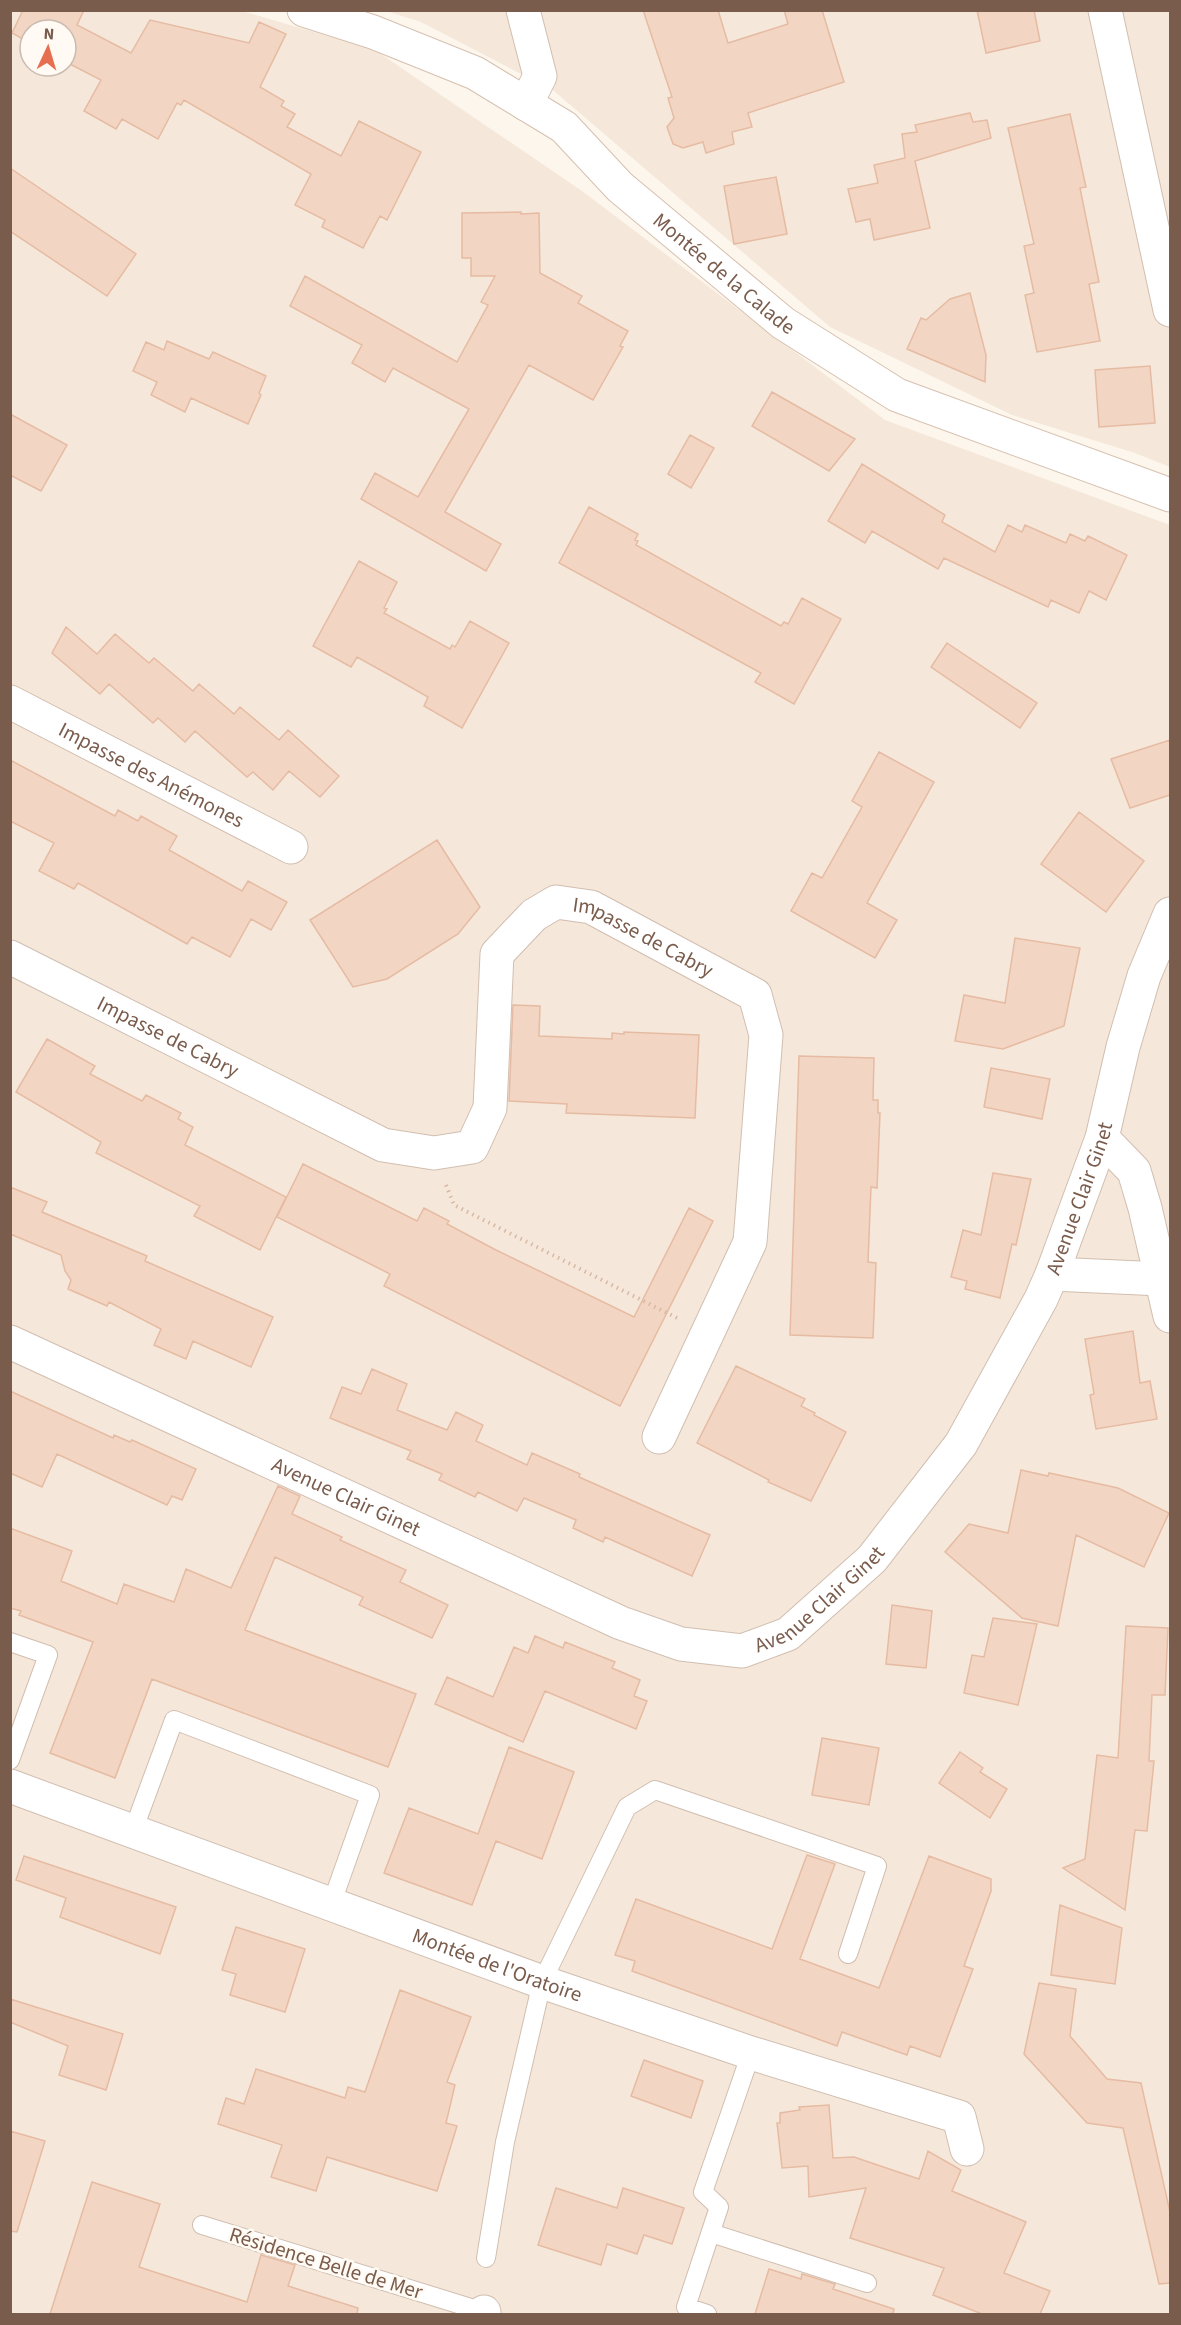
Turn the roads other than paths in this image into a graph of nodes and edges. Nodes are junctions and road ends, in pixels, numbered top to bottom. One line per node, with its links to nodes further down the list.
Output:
1 (304, 10): 4 (street, Montée de la Calade)
2 (523, 10): 4 (street)
3 (1105, 10): 5 (street)
4 (526, 104): 6 (street, Montée de la Calade)
5 (1170, 310)
6 (1170, 495)
7 (10, 702): 8 (street, Impasse des Anémones)
8 (291, 847)
9 (1170, 916): 11 (street, Avenue Clair Ginet)
10 (10, 957): 16 (street, Impasse de Cabry)
11 (1102, 1138): 12 (street, Avenue Clair Ginet); 13 (street)
12 (1052, 1274): 13 (street); 15 (street, Avenue Clair Ginet)
13 (1162, 1279): 14 (street)
14 (1170, 1316)
15 (10, 1342)
16 (658, 1437)
17 (10, 1642): 18 (lane)
18 (10, 1760)
19 (10, 1786): 20 (street, Montée de l'Oratoire)
20 (133, 1832): 21 (street, Montée de l'Oratoire); 21 (lane)
21 (332, 1905): 23 (street, Montée de l'Oratoire)
22 (848, 1954): 23 (lane)
23 (542, 1982): 24 (street, Montée de l'Oratoire); 28 (lane)
24 (750, 2053): 25 (street, Montée de l'Oratoire); 27 (lane)
25 (966, 2149)
26 (202, 2225): 30 (lane, Résidence Belle de Mer)
27 (711, 2233): 29 (lane); 31 (lane)
28 (486, 2258)
29 (867, 2283)
30 (484, 2313)
31 (707, 2314)

